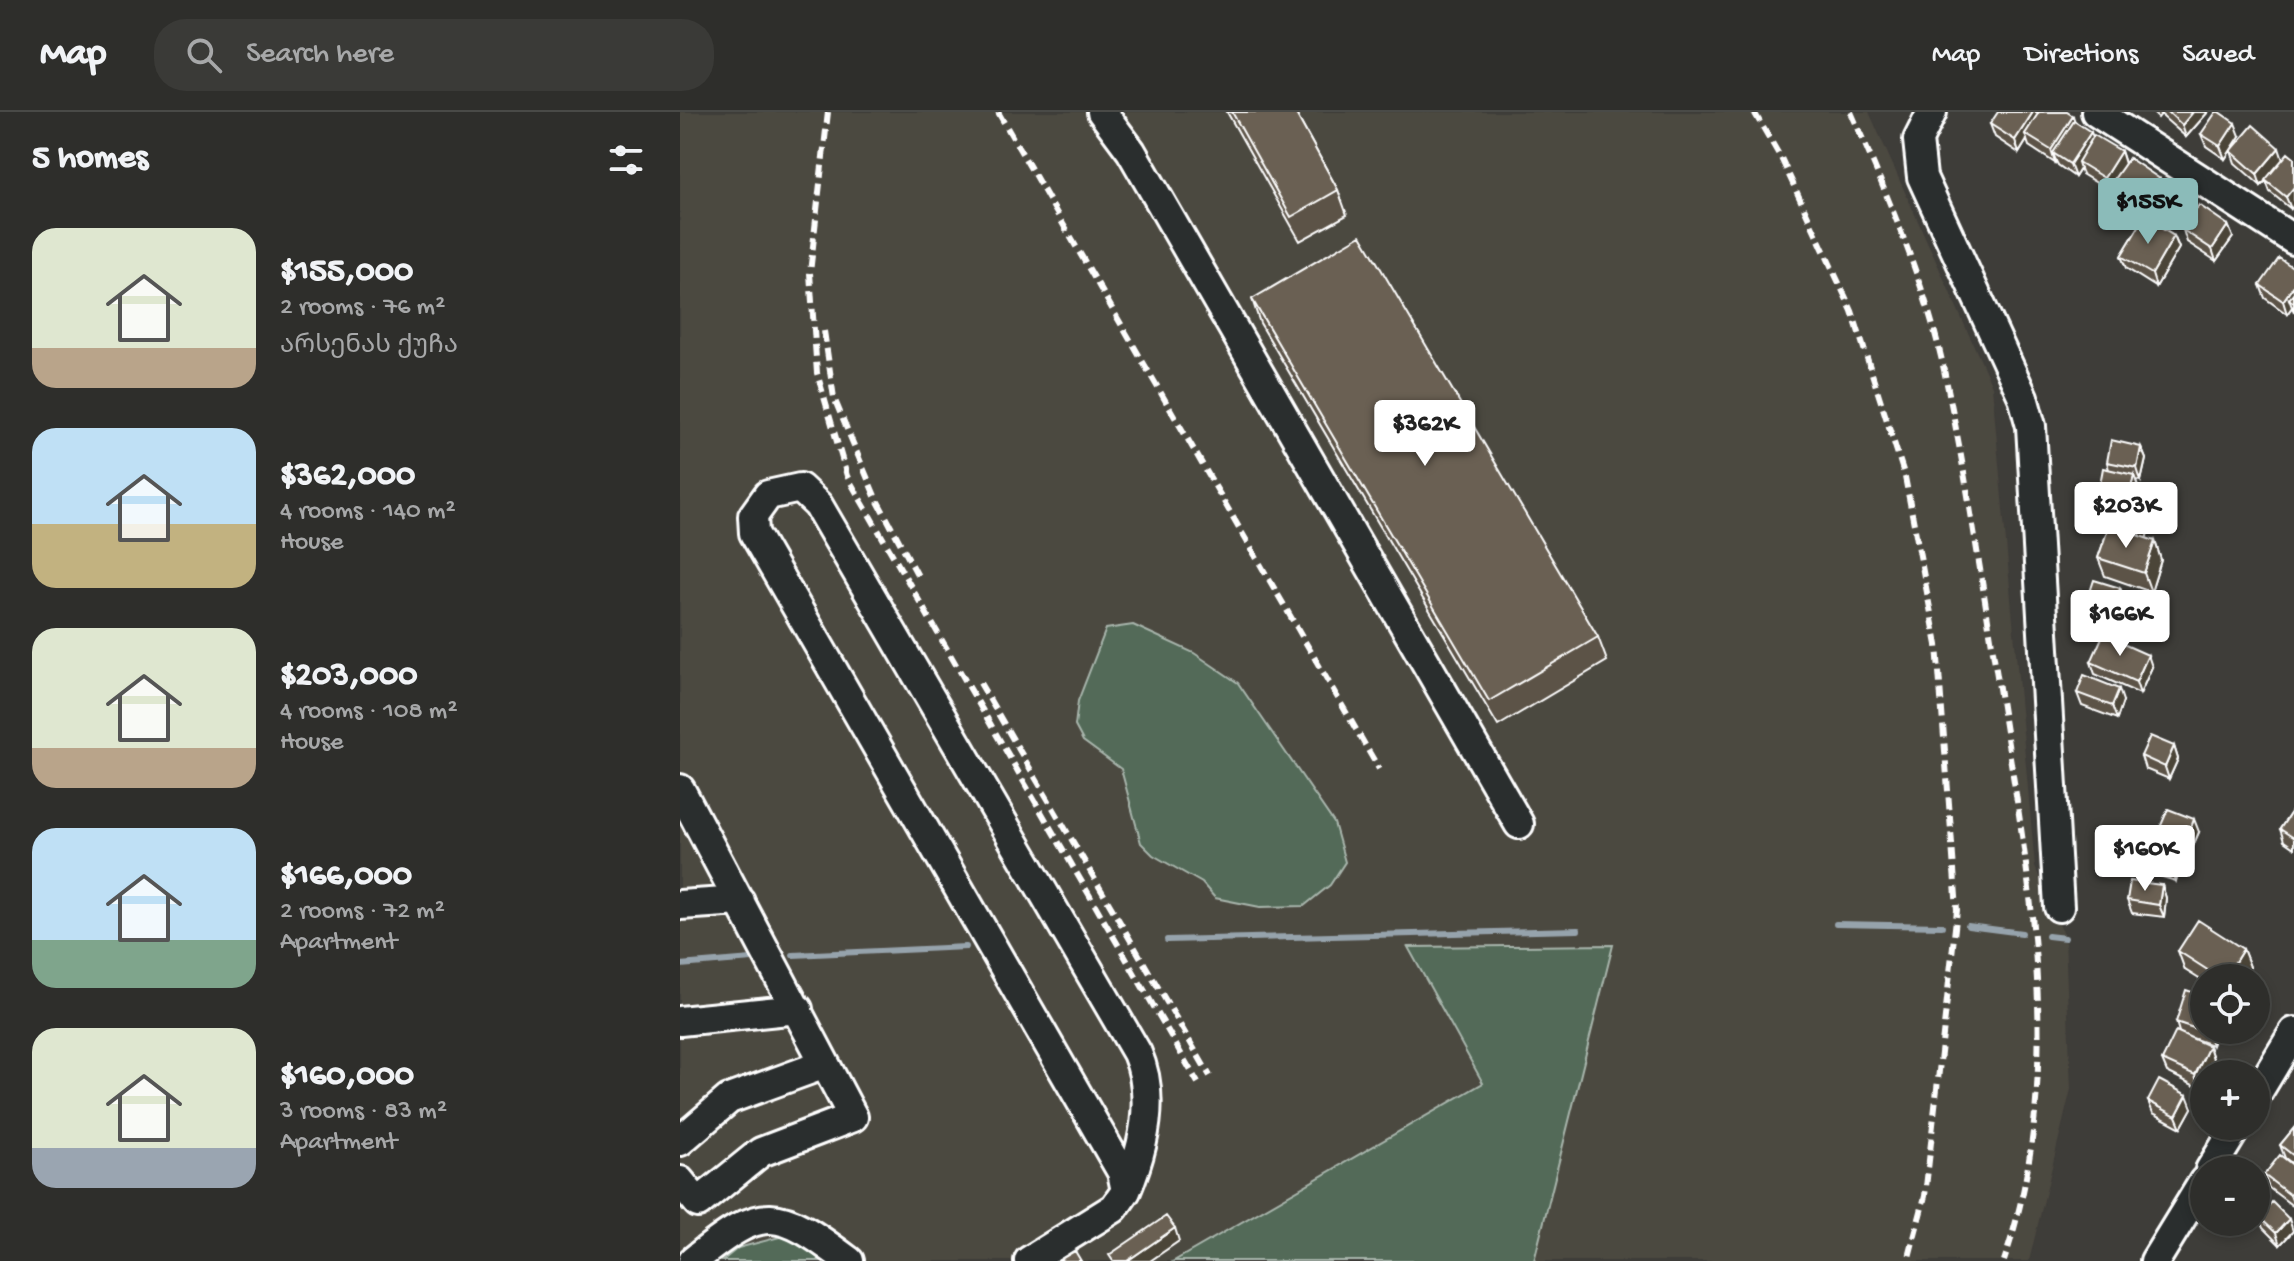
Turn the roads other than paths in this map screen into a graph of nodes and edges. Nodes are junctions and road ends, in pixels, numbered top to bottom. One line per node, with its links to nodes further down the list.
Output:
1 (1102, 112): 6 (street)
2 (1932, 112): 11 (street)
3 (2096, 112): 4 (street)
4 (2294, 240)
5 (680, 789): 7 (street)
6 (1519, 824)
7 (709, 843): 8 (street); 9 (street)
8 (680, 845)
9 (740, 901): 10 (street); 12 (street)
10 (680, 905)
11 (2059, 907)
12 (798, 1009): 13 (street); 15 (street)
13 (680, 1021)
14 (2294, 1032): 16 (street)
15 (825, 1064): 17 (street); 18 (street)
16 (2270, 1072)
17 (680, 1141)
18 (680, 1181)
19 (1126, 1191): 19 (street); 23 (street)
20 (2190, 1204): 24 (street)
21 (693, 1261): 22 (street)
22 (849, 1261)
23 (1029, 1261)
24 (2155, 1261)

